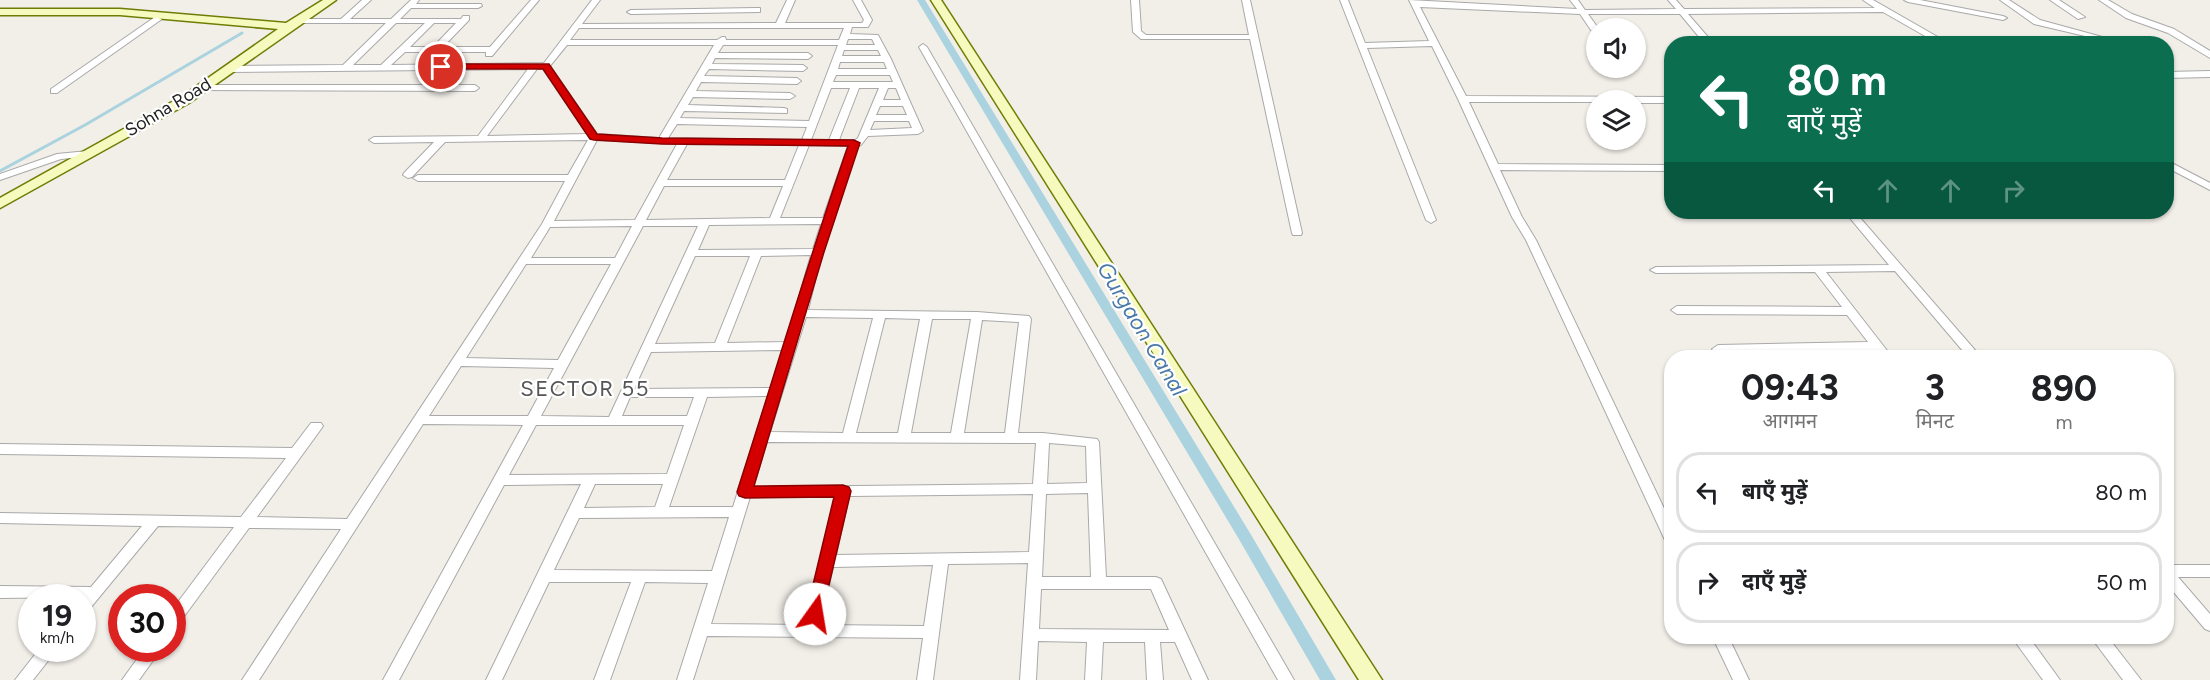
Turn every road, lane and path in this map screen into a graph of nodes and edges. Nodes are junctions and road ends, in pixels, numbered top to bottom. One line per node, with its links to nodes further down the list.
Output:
1 (331, 0): 52 (street, Sohna Road)
2 (367, 0): 46 (street)
3 (535, 0): 71 (street)
4 (596, 0): 53 (street)
5 (639, 0): 37 (street)
6 (662, 0): 32 (street)
7 (687, 0): 33 (street)
8 (718, 0): 34 (street)
9 (743, 0): 35 (street)
10 (763, 0): 30 (street)
11 (791, 0): 57 (street)
12 (857, 0): 50 (street)
13 (936, 0): 235 (street)
14 (1135, 0): 61 (street)
15 (1246, 0): 61 (street)
16 (1344, 0): 67 (street)
17 (1574, 0): 38 (street)
18 (1672, 0): 39 (street)
19 (1886, 0): 25 (street)
20 (1908, 0): 26 (street)
21 (1961, 0): 40 (street)
22 (2004, 0): 60 (street)
23 (2054, 0): 42 (street)
24 (2103, 0): 73 (street)
25 (1869, 1): 31 (street)
26 (1924, 1): 40 (street)
27 (1415, 2): 38 (street); 66 (street)
28 (412, 3): 29 (street); 47 (street)
29 (481, 3): 49 (street)
30 (758, 10): 35 (street); 56 (street)
31 (1887, 10): 39 (street); 59 (street)
32 (654, 11): 33 (street); 37 (street)
33 (679, 11): 34 (street)
34 (712, 11): 35 (street)
35 (737, 11)
36 (0, 12): 51 (street)
37 (631, 12): 54 (street)
38 (1582, 12): 39 (street); 43 (street)
39 (1683, 12): 58 (street)
40 (1979, 13): 44 (street)
41 (0, 17): 45 (street)
42 (2080, 17)
43 (1586, 18)
44 (2003, 18)
45 (158, 19): 51 (street); 96 (street)
46 (344, 20): 47 (street); 52 (street)
47 (394, 20): 48 (street); 80 (street)
48 (432, 21): 49 (street); 69 (street)
49 (463, 21): 70 (street)
50 (849, 25): 57 (street); 63 (street)
51 (263, 26): 52 (street)
52 (288, 26): 83 (street, Sohna Road)
53 (576, 26): 54 (street); 62 (street)
54 (620, 26): 55 (street)
55 (728, 26): 56 (street); 64 (street)
56 (751, 26): 57 (street)
57 (779, 26)
58 (1703, 36)
59 (1932, 36)
60 (2094, 36)
61 (1255, 37): 137 (street)
62 (563, 42): 64 (street); 77 (street)
63 (842, 42): 65 (street); 75 (street); 76 (street)
64 (720, 43): 65 (street); 72 (street)
65 (814, 43): 74 (street)
66 (1434, 43): 67 (street); 99 (street)
67 (1362, 46): 131 (street)
68 (923, 47): 234 (street)
69 (402, 49): 70 (street); 81 (street)
70 (436, 49): 71 (street)
71 (493, 50): 79 (street)
72 (713, 55): 74 (street); 78 (street)
73 (2210, 55)
74 (808, 56): 82 (street)
75 (837, 59): 76 (street); 84 (street)
76 (887, 59): 85 (street)
77 (541, 66): 79 (street); 111 (street); 113 (street)
78 (706, 66): 82 (street); 88 (street)
79 (479, 67): 81 (street)
80 (345, 68): 81 (street); 83 (street)
81 (383, 68)
82 (803, 68): 89 (street)
83 (228, 69): 95 (street, Sohna Road)
84 (833, 72): 85 (street); 90 (street)
85 (892, 72): 91 (street)
86 (2210, 74): 87 (street)
87 (2174, 75)
88 (699, 79): 89 (street); 97 (street)
89 (797, 81): 98 (street)
90 (828, 85): 92 (street); 109 (street)
91 (899, 85): 93 (street); 102 (street)
92 (855, 86): 93 (street); 118 (street)
93 (884, 86): 101 (street)
94 (475, 87): 95 (street)
95 (202, 88): 120 (street, Sohna Road)
96 (54, 91)
97 (690, 94): 98 (street); 103 (street)
98 (790, 96): 104 (street)
99 (1463, 99): 100 (street); 121 (street)
100 (1664, 100)
101 (877, 103): 102 (street); 105 (street)
102 (907, 103): 106 (street)
103 (682, 108): 104 (street); 107 (street)
104 (783, 111): 108 (street)
105 (871, 118): 106 (street); 110 (street)
106 (914, 118): 110 (street)
107 (674, 121): 108 (street); 115 (street)
108 (777, 124): 109 (street)
109 (812, 124): 117 (street)
110 (865, 133): 119 (street)
111 (594, 137): 113 (street); 115 (street); 125 (street)
112 (442, 139): 113 (street); 114 (street); 125 (street)
113 (480, 139)
114 (374, 140)
115 (662, 141): 116 (street)
116 (683, 142): 117 (street); 126 (street)
117 (804, 142): 118 (street); 127 (street)
118 (833, 143): 119 (street)
119 (854, 143): 133 (street)
120 (88, 154): 124 (street); 129 (street, Sohna Road)
121 (1494, 166): 123 (street); 192 (street)
122 (2174, 167): 128 (street)
123 (1664, 168)
124 (0, 177)
125 (571, 178): 136 (street)
126 (660, 183): 127 (street); 135 (street)
127 (788, 183): 132 (street)
128 (2210, 187)
129 (0, 204)
130 (1856, 219): 143 (street)
131 (1431, 220)
132 (774, 221): 133 (street); 134 (street)
133 (830, 221): 138 (street)
134 (705, 222): 135 (street); 139 (street)
135 (638, 223): 136 (street); 142 (street)
136 (547, 224): 141 (street)
137 (1297, 233)
138 (817, 252): 140 (street); 148 (street)
139 (690, 253): 140 (street); 155 (street)
140 (757, 253): 154 (street)
141 (523, 261): 142 (street); 161 (street)
142 (617, 261): 162 (street)
143 (1898, 268): 145 (street); 160 (street)
144 (1656, 270): 145 (street)
145 (1820, 270): 147 (street)
146 (1677, 310): 147 (street)
147 (1852, 311): 153 (street)
148 (801, 313): 149 (street); 152 (street)
149 (880, 315): 150 (street); 172 (street)
150 (927, 315): 151 (street); 173 (street)
151 (977, 316): 174 (street); 175 (street)
152 (790, 346): 154 (street); 164 (street)
153 (1878, 346): 158 (street); 159 (street)
154 (719, 347): 155 (street)
155 (647, 348): 165 (street)
156 (1718, 349): 157 (street)
157 (1725, 350)
158 (1803, 350)
159 (1881, 350)
160 (1969, 350)
161 (456, 363): 162 (street); 166 (street)
162 (563, 364): 169 (street)
163 (702, 392): 164 (street); 165 (street); 167 (street)
164 (776, 392): 171 (street)
165 (626, 393): 168 (street)
166 (419, 420): 169 (street); 193 (street)
167 (693, 420): 168 (street); 179 (street)
168 (613, 421): 169 (street)
169 (532, 422): 180 (street)
170 (316, 426): 178 (street)
171 (762, 437): 172 (street); 185 (street)
172 (848, 437): 173 (street)
173 (904, 437): 174 (street)
174 (957, 438): 175 (street)
175 (1011, 438): 176 (street)
176 (1043, 438): 182 (street); 183 (street)
177 (0, 449): 178 (street)
178 (296, 453): 191 (street)
179 (672, 479): 181 (street); 188 (street)
180 (501, 480): 181 (street); 225 (street)
181 (590, 480): 187 (street)
182 (1094, 488): 183 (street); 203 (street)
183 (1040, 490): 184 (street); 194 (street)
184 (843, 491): 185 (street); 196 (street)
185 (745, 492): 186 (street)
186 (738, 512): 188 (street); 201 (street)
187 (574, 513): 188 (street); 199 (street)
188 (660, 513)
189 (0, 518): 190 (street)
190 (155, 520): 191 (street); 207 (street)
191 (246, 521): 193 (street); 208 (street)
192 (1664, 523)
193 (352, 524): 224 (street)
194 (1036, 557): 195 (street); 204 (street)
195 (941, 559): 196 (street); 212 (street)
196 (827, 561): 211 (street)
197 (2210, 571): 198 (street)
198 (2174, 572)
199 (544, 576): 200 (street); 226 (street)
200 (640, 577): 201 (street); 227 (street)
201 (718, 577): 210 (street)
202 (2174, 581): 209 (street)
203 (1099, 583): 204 (street); 215 (street)
204 (1034, 584): 213 (street)
205 (0, 592): 206 (street)
206 (18, 592)
207 (96, 592)
208 (186, 603)
209 (2210, 624)
210 (700, 630): 211 (street); 228 (street)
211 (811, 631): 212 (street)
212 (931, 632): 229 (street)
213 (1031, 635): 214 (street); 230 (street)
214 (1095, 636): 216 (street); 231 (street)
215 (1180, 636): 216 (street); 233 (street)
216 (1152, 637): 232 (street)
217 (1724, 644): 236 (street)
218 (2025, 644): 237 (street)
219 (2104, 644): 238 (street)
220 (38, 662): 222 (street)
221 (144, 662): 223 (street)
222 (23, 680)
223 (130, 680)
224 (250, 680)
225 (391, 680)
226 (494, 680)
227 (602, 680)
228 (685, 680)
229 (925, 680)
230 (1028, 680)
231 (1093, 680)
232 (1155, 680)
233 (1200, 680)
234 (1286, 680)
235 (1371, 680)
236 (1741, 680)
237 (2052, 680)
238 (2133, 680)

